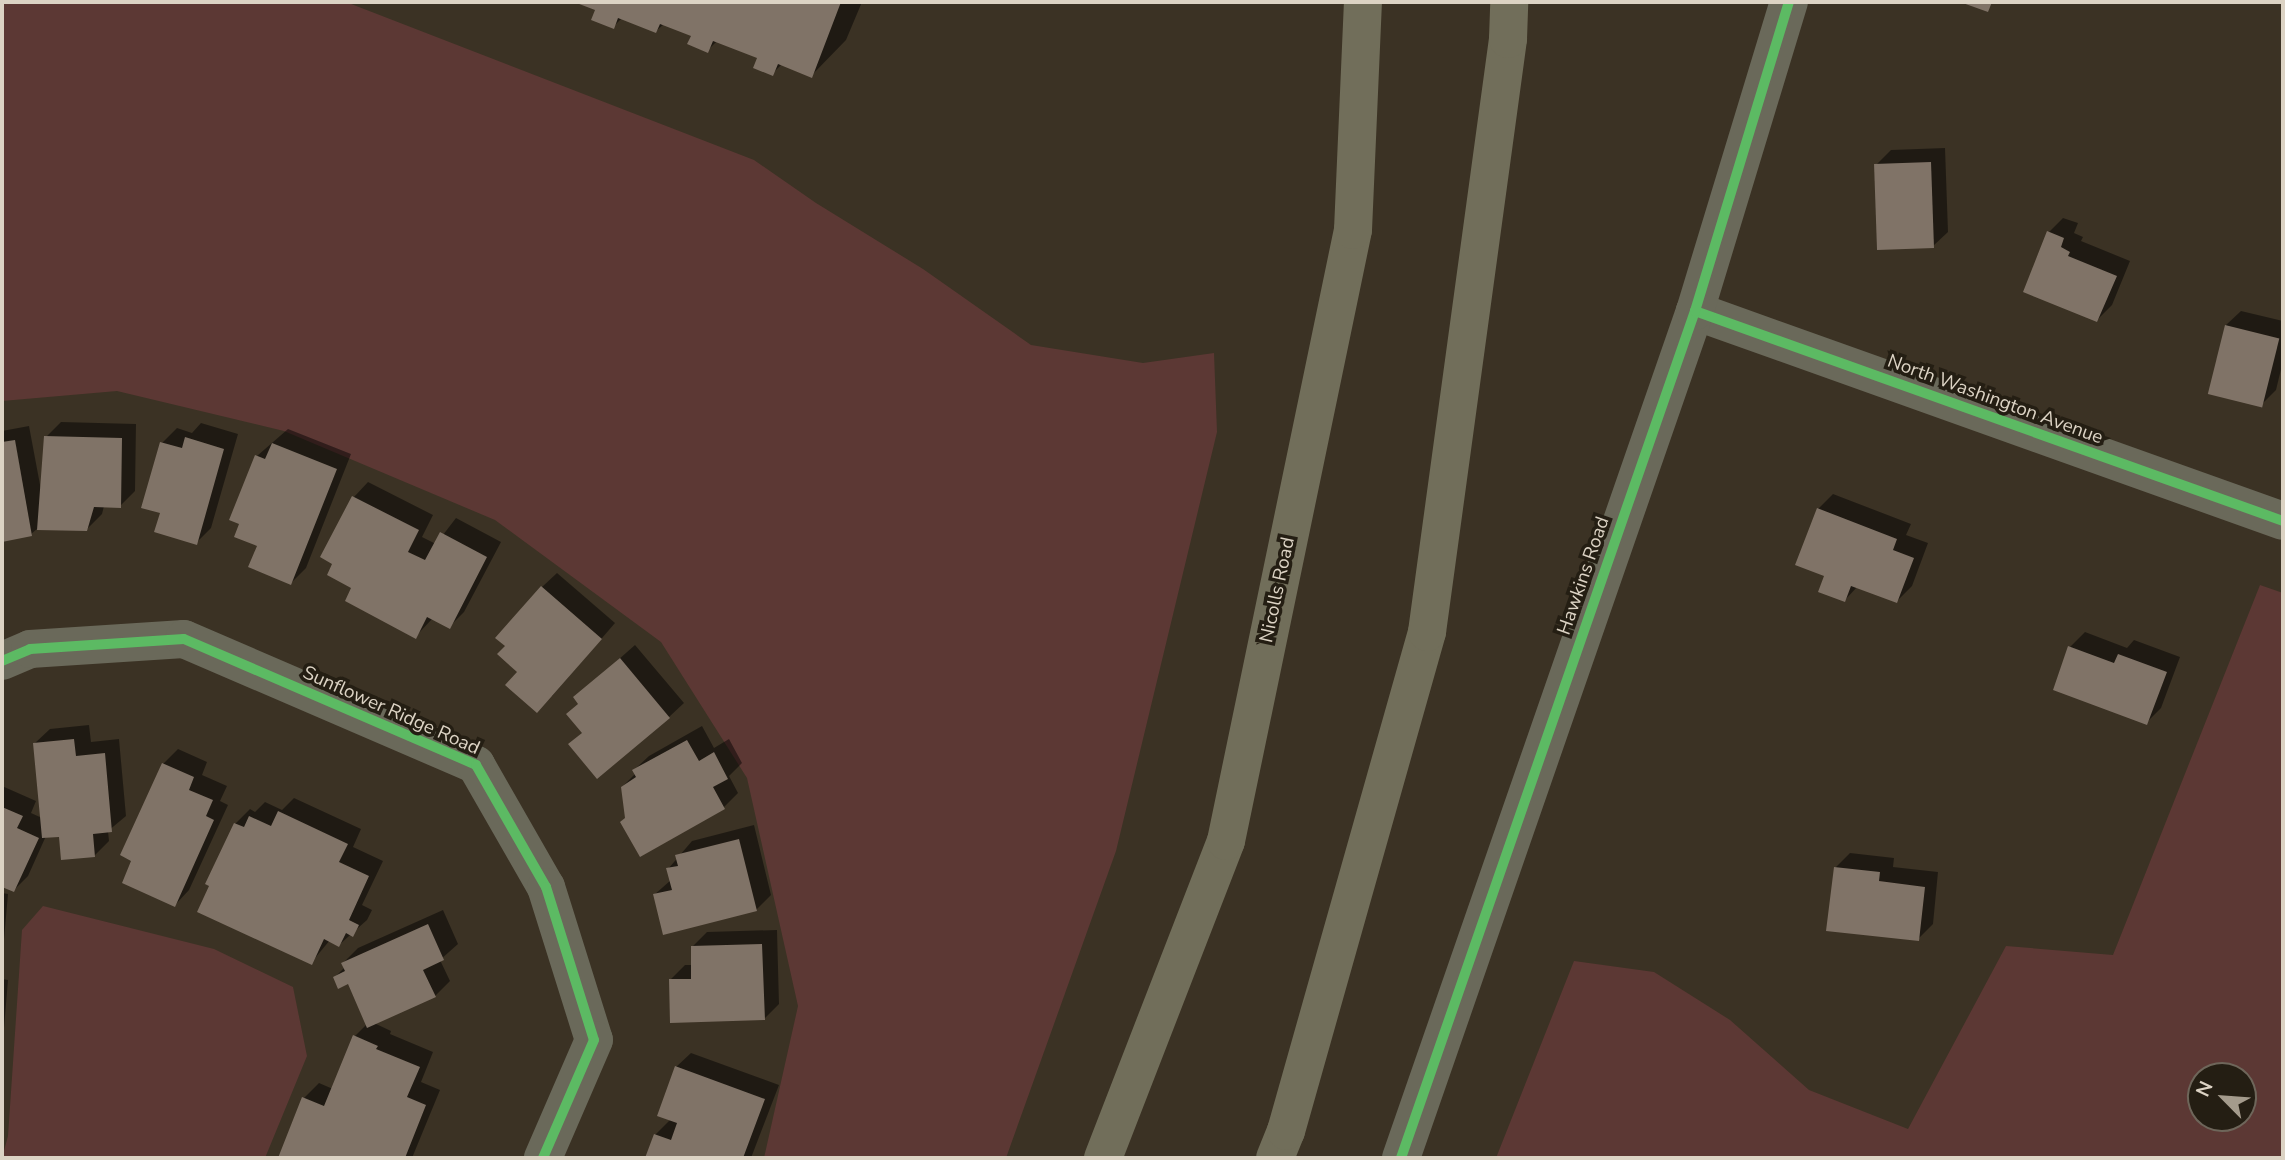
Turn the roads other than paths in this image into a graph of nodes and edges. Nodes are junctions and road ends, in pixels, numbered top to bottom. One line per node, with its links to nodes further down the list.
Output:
1 (1363, 2): 8 (highway, Nicolls Road)
2 (1509, 2): 9 (highway)
3 (1789, 2): 4 (street, Hawkins Road)
4 (1695, 311): 5 (street, North Washington Avenue); 10 (street, Hawkins Road)
5 (2283, 521)
6 (2, 661): 7 (street, Sunflower Ridge Road)
7 (543, 1158)
8 (1103, 1158)
9 (1275, 1158)
10 (1401, 1158)

